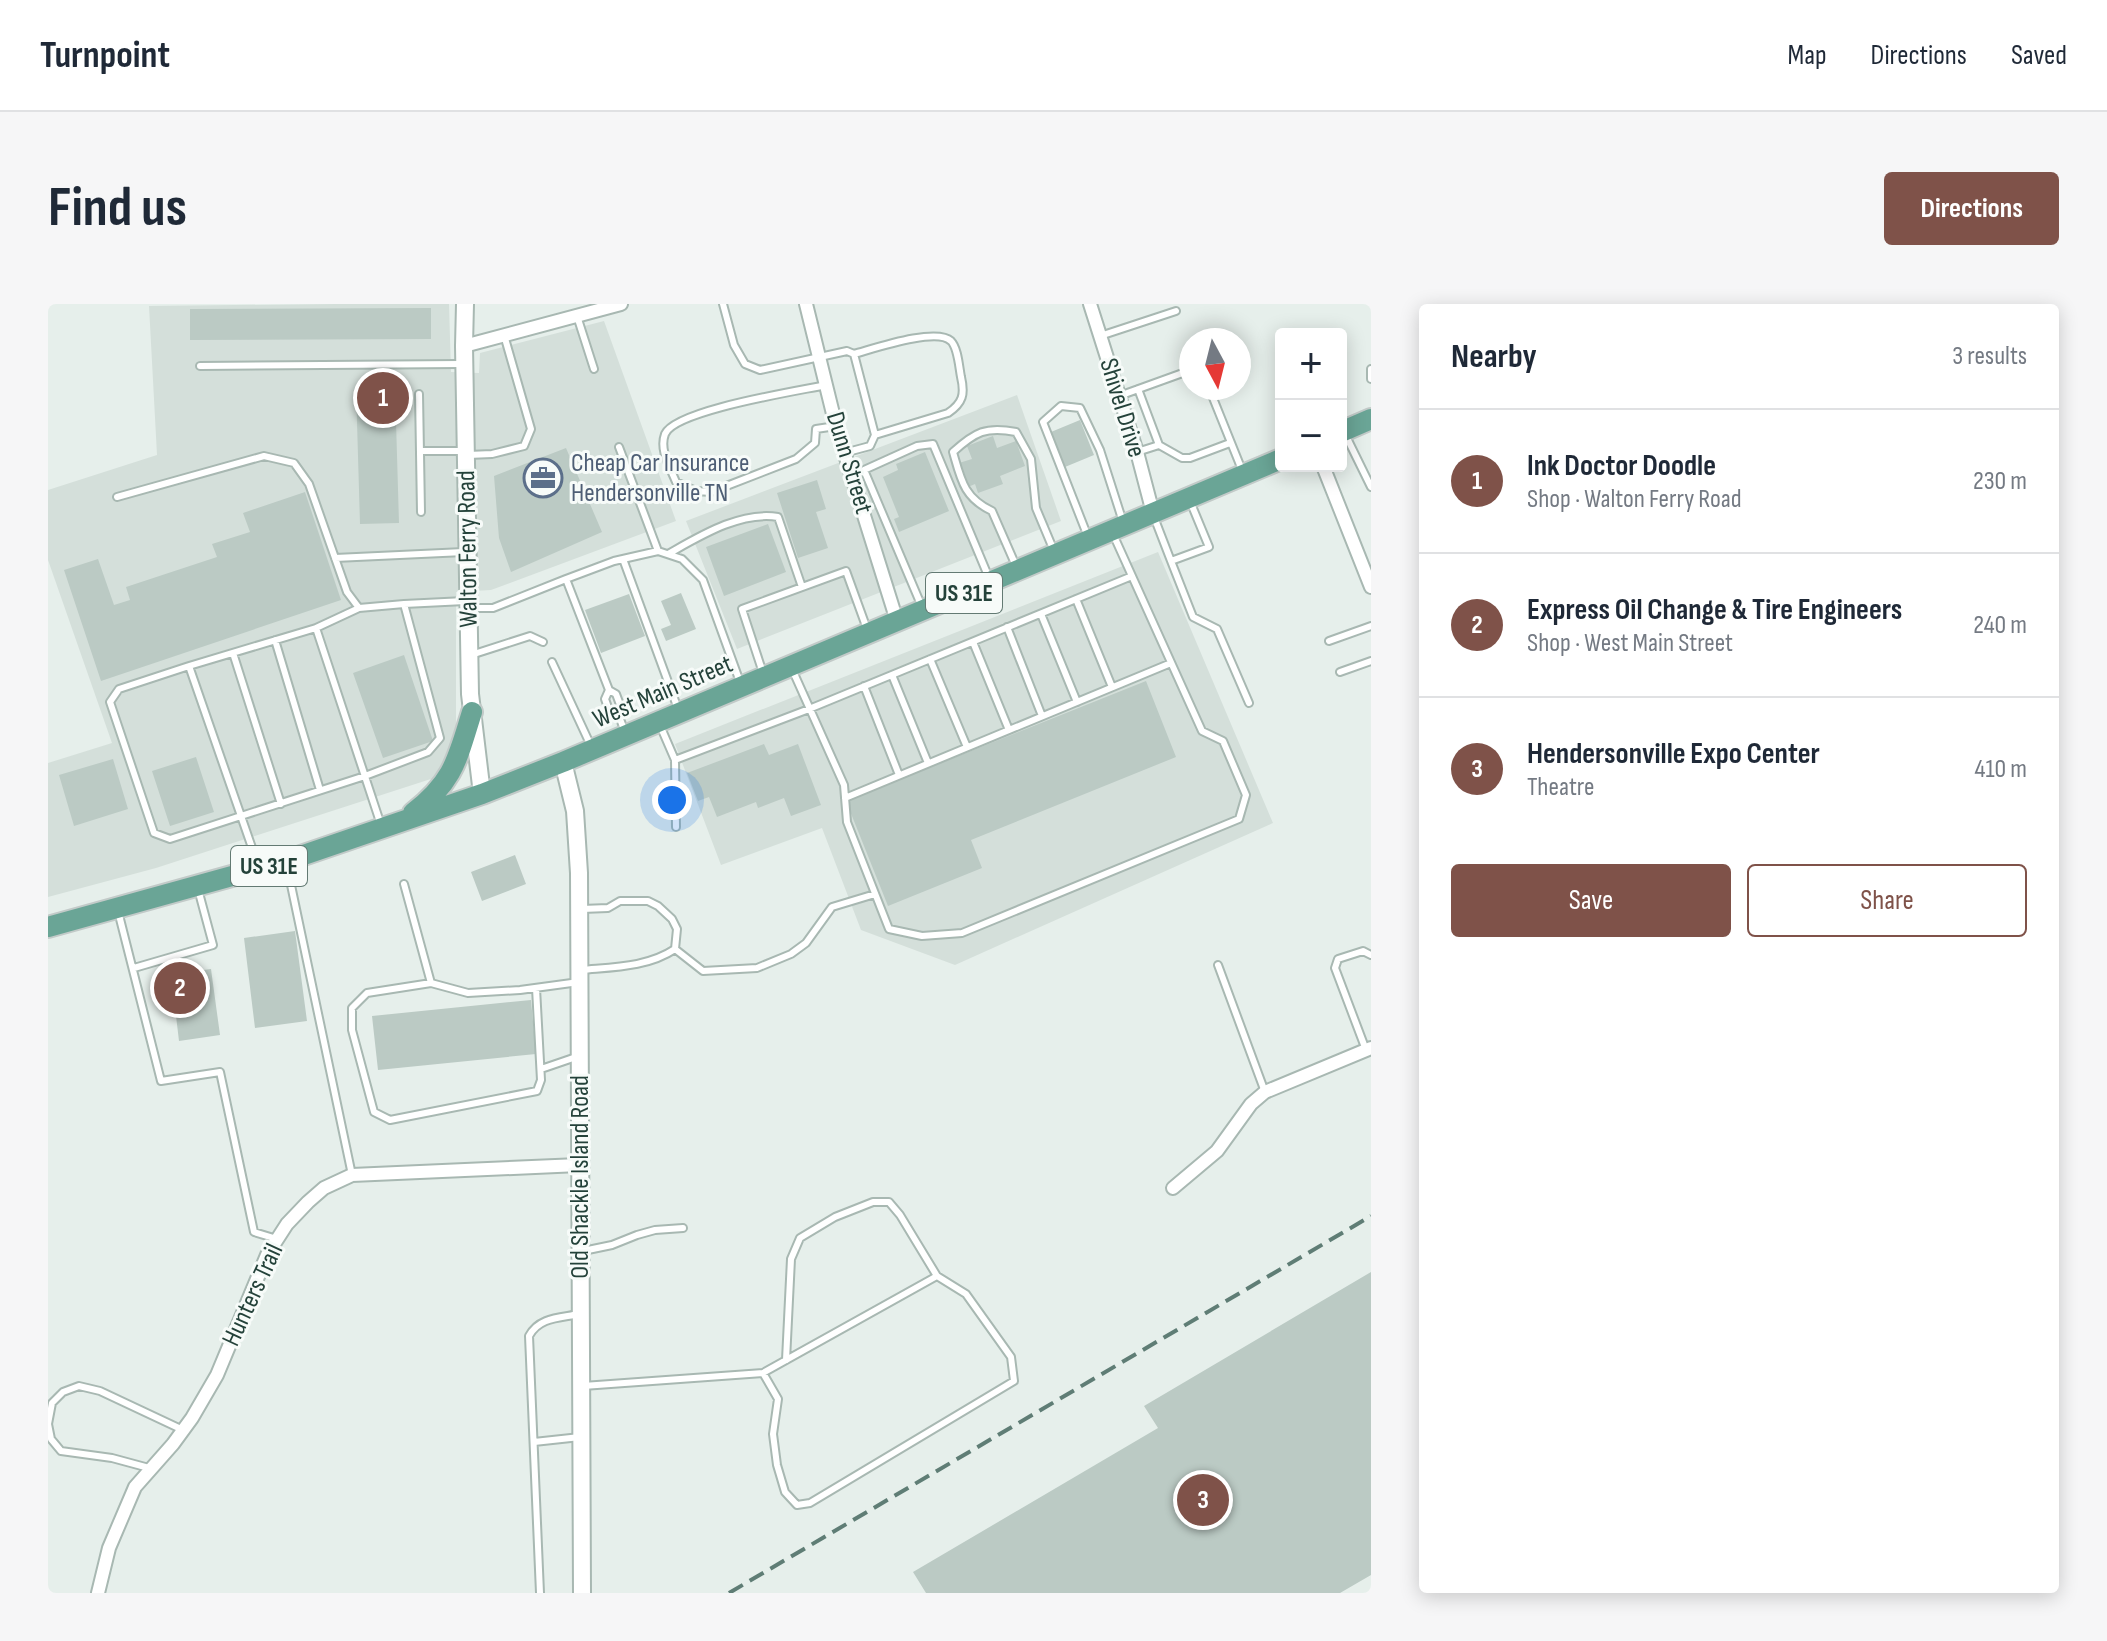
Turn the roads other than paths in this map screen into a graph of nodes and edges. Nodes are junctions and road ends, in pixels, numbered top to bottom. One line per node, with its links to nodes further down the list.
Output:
1 (465, 304): 10 (street, Walton Ferry Road)
2 (621, 304): 7 (street)
3 (723, 304): 12 (lane)
4 (806, 304): 12 (street, Dunn Street)
5 (1090, 304): 9 (street, Shivel Drive)
6 (1176, 311): 9 (lane)
7 (577, 316): 8 (street); 15 (lane)
8 (504, 335): 10 (street); 34 (lane)
9 (1100, 336): 22 (street, Shivel Drive)
10 (464, 346): 13 (street, Walton Ferry Road)
11 (854, 354): 12 (lane); 27 (lane); 27 (lane)
12 (819, 356): 19 (street, Dunn Street)
13 (464, 364): 14 (lane); 34 (street, Walton Ferry Road)
14 (200, 366)
15 (594, 369)
16 (1371, 369): 18 (lane)
17 (1179, 374): 20 (lane)
18 (1371, 379)
19 (826, 385): 25 (street, Dunn Street); 25 (lane)
20 (1138, 389): 22 (lane); 30 (lane)
21 (419, 394): 32 (lane)
22 (1119, 396): 33 (street, Shivel Drive)
23 (1214, 400): 29 (lane)
24 (1371, 419): 26 (main road)
25 (836, 426): 35 (street, Dunn Street)
26 (1347, 430)
27 (875, 435): 35 (lane)
28 (1347, 441): 39 (lane)
29 (1230, 443): 30 (lane); 38 (lane)
30 (1159, 445): 33 (lane)
31 (619, 447): 46 (lane)
32 (420, 451): 34 (lane); 42 (lane)
33 (1137, 452): 43 (street, Shivel Drive)
34 (466, 453): 47 (street, Walton Ferry Road)
35 (844, 453): 65 (street, Dunn Street)
36 (1275, 461): 38 (main road, West Main Street / US 31E)
37 (1325, 472): 58 (street)
38 (1243, 474): 41 (main road, West Main Street / US 31E)
39 (1371, 487)
40 (117, 497): 50 (lane)
41 (1189, 498): 43 (main road, West Main Street / US 31E); 52 (lane)
42 (421, 512)
43 (1153, 513): 44 (main road, West Main Street / US 31E); 52 (lane)
44 (1118, 528): 45 (main road, West Main Street / US 31E); 45 (lane); 54 (lane)
45 (1089, 540): 49 (main road, West Main Street / US 31E)
46 (658, 551): 48 (lane); 51 (lane)
47 (468, 552): 50 (lane); 61 (street, Walton Ferry Road)
48 (668, 554): 57 (lane); 86 (lane)
49 (1055, 554): 53 (main road, West Main Street / US 31E); 53 (lane)
50 (335, 558): 62 (lane)
51 (623, 559): 55 (lane); 93 (lane)
52 (1171, 561): 90 (lane)
53 (1018, 570): 56 (main road, West Main Street / US 31E)
54 (1132, 576): 59 (lane); 79 (lane)
55 (566, 579): 61 (lane); 88 (lane)
56 (990, 582): 63 (main road, West Main Street / US 31E); 63 (lane)
57 (802, 587): 69 (lane); 84 (lane)
58 (1371, 587)
59 (1076, 599): 64 (lane); 87 (lane)
60 (404, 604): 61 (lane); 62 (lane); 104 (lane)
61 (468, 604): 75 (street, Walton Ferry Road)
62 (359, 608): 68 (lane)
63 (923, 610): 65 (main road, West Main Street / US 31E)
64 (1041, 614): 67 (lane); 89 (lane)
65 (897, 621): 69 (main road, West Main Street / US 31E)
66 (1371, 626): 71 (lane)
67 (1007, 627): 73 (lane); 94 (lane)
68 (316, 628): 70 (lane); 104 (lane)
69 (868, 633): 81 (main road, West Main Street / US 31E)
70 (275, 640): 74 (lane); 105 (lane)
71 (1329, 641)
72 (543, 642): 75 (lane)
73 (973, 642): 76 (lane); 97 (lane)
74 (233, 653): 80 (lane); 108 (lane)
75 (469, 655): 92 (street, Walton Ferry Road)
76 (930, 659): 83 (lane); 98 (lane)
77 (1371, 661): 82 (lane)
78 (552, 662): 99 (lane)
79 (1171, 663): 87 (lane); 117 (lane)
80 (189, 666): 109 (lane); 109 (lane)
81 (790, 666): 84 (main road, West Main Street / US 31E); 91 (lane)
82 (1340, 672)
83 (892, 675): 85 (lane); 102 (lane)
84 (764, 677): 86 (main road, West Main Street / US 31E)
85 (864, 686): 91 (lane); 103 (lane)
86 (741, 687): 93 (main road, West Main Street / US 31E)
87 (1112, 687): 89 (lane)
88 (609, 690): 96 (lane); 96 (lane)
89 (1077, 702): 94 (lane)
90 (1249, 703)
91 (809, 709): 100 (lane); 107 (lane)
92 (472, 712): 106 (street, Walton Ferry Road); 110 (main road)
93 (679, 713): 95 (main road, West Main Street / US 31E)
94 (1042, 716): 97 (lane)
95 (658, 722): 96 (main road, West Main Street / US 31E); 100 (lane)
96 (623, 727): 99 (main road, West Main Street / US 31E)
97 (1009, 730): 98 (lane)
98 (967, 747): 102 (lane)
99 (592, 749): 101 (main road, West Main Street / US 31E)
100 (675, 760): 111 (lane)
101 (563, 762): 106 (main road, West Main Street / US 31E); 119 (street, Old Shackle Island Road)
102 (928, 763): 103 (lane)
103 (899, 775): 107 (lane)
104 (365, 776): 105 (lane); 112 (lane)
105 (320, 790): 108 (lane)
106 (482, 794): 110 (main road, West Main Street / US 31E)
107 (845, 798): 117 (lane)
108 (281, 804): 109 (lane)
109 (241, 817): 114 (lane)
110 (403, 821): 112 (main road, West Main Street / US 31E)
111 (676, 827)
112 (382, 828): 113 (main road, West Main Street / US 31E)
113 (286, 861): 114 (main road, West Main Street / US 31E); 133 (lane)
114 (259, 868): 116 (main road, West Main Street / US 31E)
115 (404, 884): 126 (lane)
116 (197, 886): 118 (main road, West Main Street / US 31E); 124 (lane)
117 (875, 894): 121 (lane)
118 (117, 908): 120 (main road, West Main Street / US 31E); 124 (lane)
119 (579, 909): 121 (lane); 125 (street, Old Shackle Island Road)
120 (48, 927)
121 (675, 949): 125 (lane)
122 (1371, 955): 128 (lane)
123 (1218, 965): 131 (lane)
124 (134, 968): 136 (lane)
125 (579, 976): 127 (lane); 129 (street, Old Shackle Island Road)
126 (431, 983): 127 (lane); 130 (lane)
127 (536, 988): 130 (lane)
128 (1368, 1049): 131 (street)
129 (580, 1056): 130 (lane); 132 (street, Old Shackle Island Road)
130 (541, 1069)
131 (1265, 1092): 134 (street)
132 (579, 1165): 133 (street, Hunters Trail); 137 (street, Old Shackle Island Road)
133 (352, 1175): 136 (street, Hunters Trail)
134 (1173, 1188)
135 (683, 1228): 137 (lane)
136 (277, 1239): 143 (street, Hunters Trail)
137 (579, 1252): 139 (street, Old Shackle Island Road)
138 (937, 1276): 140 (lane); 140 (lane); 141 (lane)
139 (579, 1314): 142 (street, Old Shackle Island Road); 145 (lane)
140 (786, 1360): 141 (lane)
141 (763, 1373): 142 (lane)
142 (580, 1386): 144 (street, Old Shackle Island Road)
143 (183, 1430): 146 (street, Hunters Trail); 146 (lane)
144 (580, 1437): 145 (lane); 149 (street, Old Shackle Island Road)
145 (534, 1442): 148 (lane)
146 (151, 1469): 147 (street, Hunters Trail)
147 (98, 1593)
148 (540, 1593)
149 (582, 1593)

